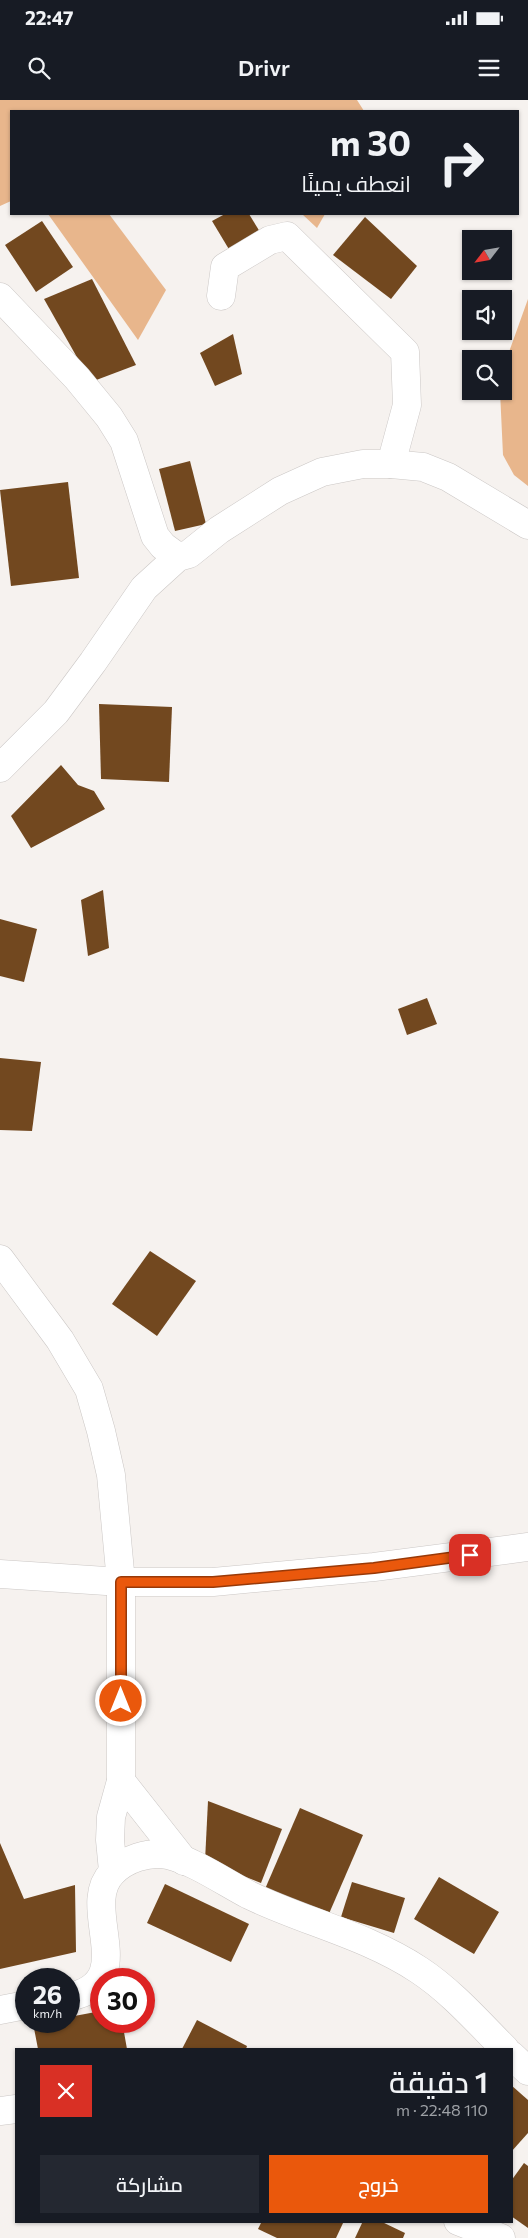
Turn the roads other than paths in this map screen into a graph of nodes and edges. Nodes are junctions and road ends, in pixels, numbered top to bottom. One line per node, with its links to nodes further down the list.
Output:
1 (221, 296): 3 (street)
2 (0, 297): 5 (street)
3 (391, 464): 4 (street); 5 (street)
4 (528, 525)
5 (178, 557): 6 (street)
6 (0, 768)
7 (0, 1259): 10 (street)
8 (528, 1547): 10 (street)
9 (0, 1574): 10 (street)
10 (121, 1582): 11 (street)
11 (121, 1781): 12 (street); 13 (street)
12 (184, 1861): 13 (street); 17 (street)
13 (113, 1871): 14 (street)
14 (80, 1993)
15 (15, 2007): 16 (street)
16 (0, 2010)
17 (504, 2048)
18 (513, 2057): 19 (street)
19 (528, 2071)
20 (15, 2109): 21 (street)
21 (0, 2111)
22 (463, 2223): 23 (street)
23 (501, 2238)

